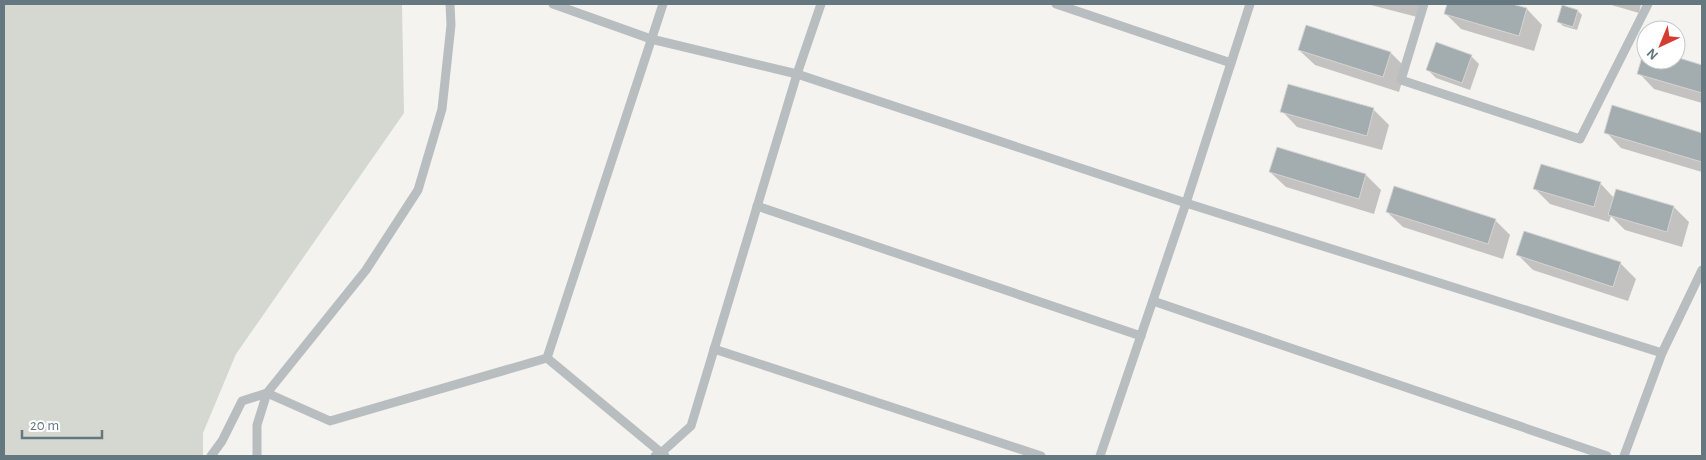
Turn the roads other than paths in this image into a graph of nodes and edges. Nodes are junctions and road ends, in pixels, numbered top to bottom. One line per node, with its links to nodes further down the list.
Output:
1 (450, 4): 20 (street)
2 (552, 4): 9 (street)
3 (663, 4): 9 (street)
4 (820, 4): 11 (street)
5 (1056, 4): 10 (street)
6 (1250, 4): 10 (street)
7 (1424, 4): 8 (street)
8 (1648, 4)
9 (651, 39): 11 (street); 19 (street)
10 (1231, 63): 12 (street)
11 (797, 74): 12 (street); 13 (street)
12 (1186, 203): 15 (street); 18 (street)
13 (757, 206): 16 (street); 17 (street)
14 (1702, 270): 18 (street)
15 (1153, 301): 16 (street); 26 (street)
16 (1141, 336): 25 (street)
17 (714, 349): 21 (street); 24 (street)
18 (1662, 353): 27 (street)
19 (547, 358): 20 (street); 21 (street)
20 (267, 392): 22 (street); 23 (street)
21 (660, 455)
22 (211, 456)
23 (257, 456)
24 (1041, 456)
25 (1100, 456)
26 (1607, 456)
27 (1624, 456)

